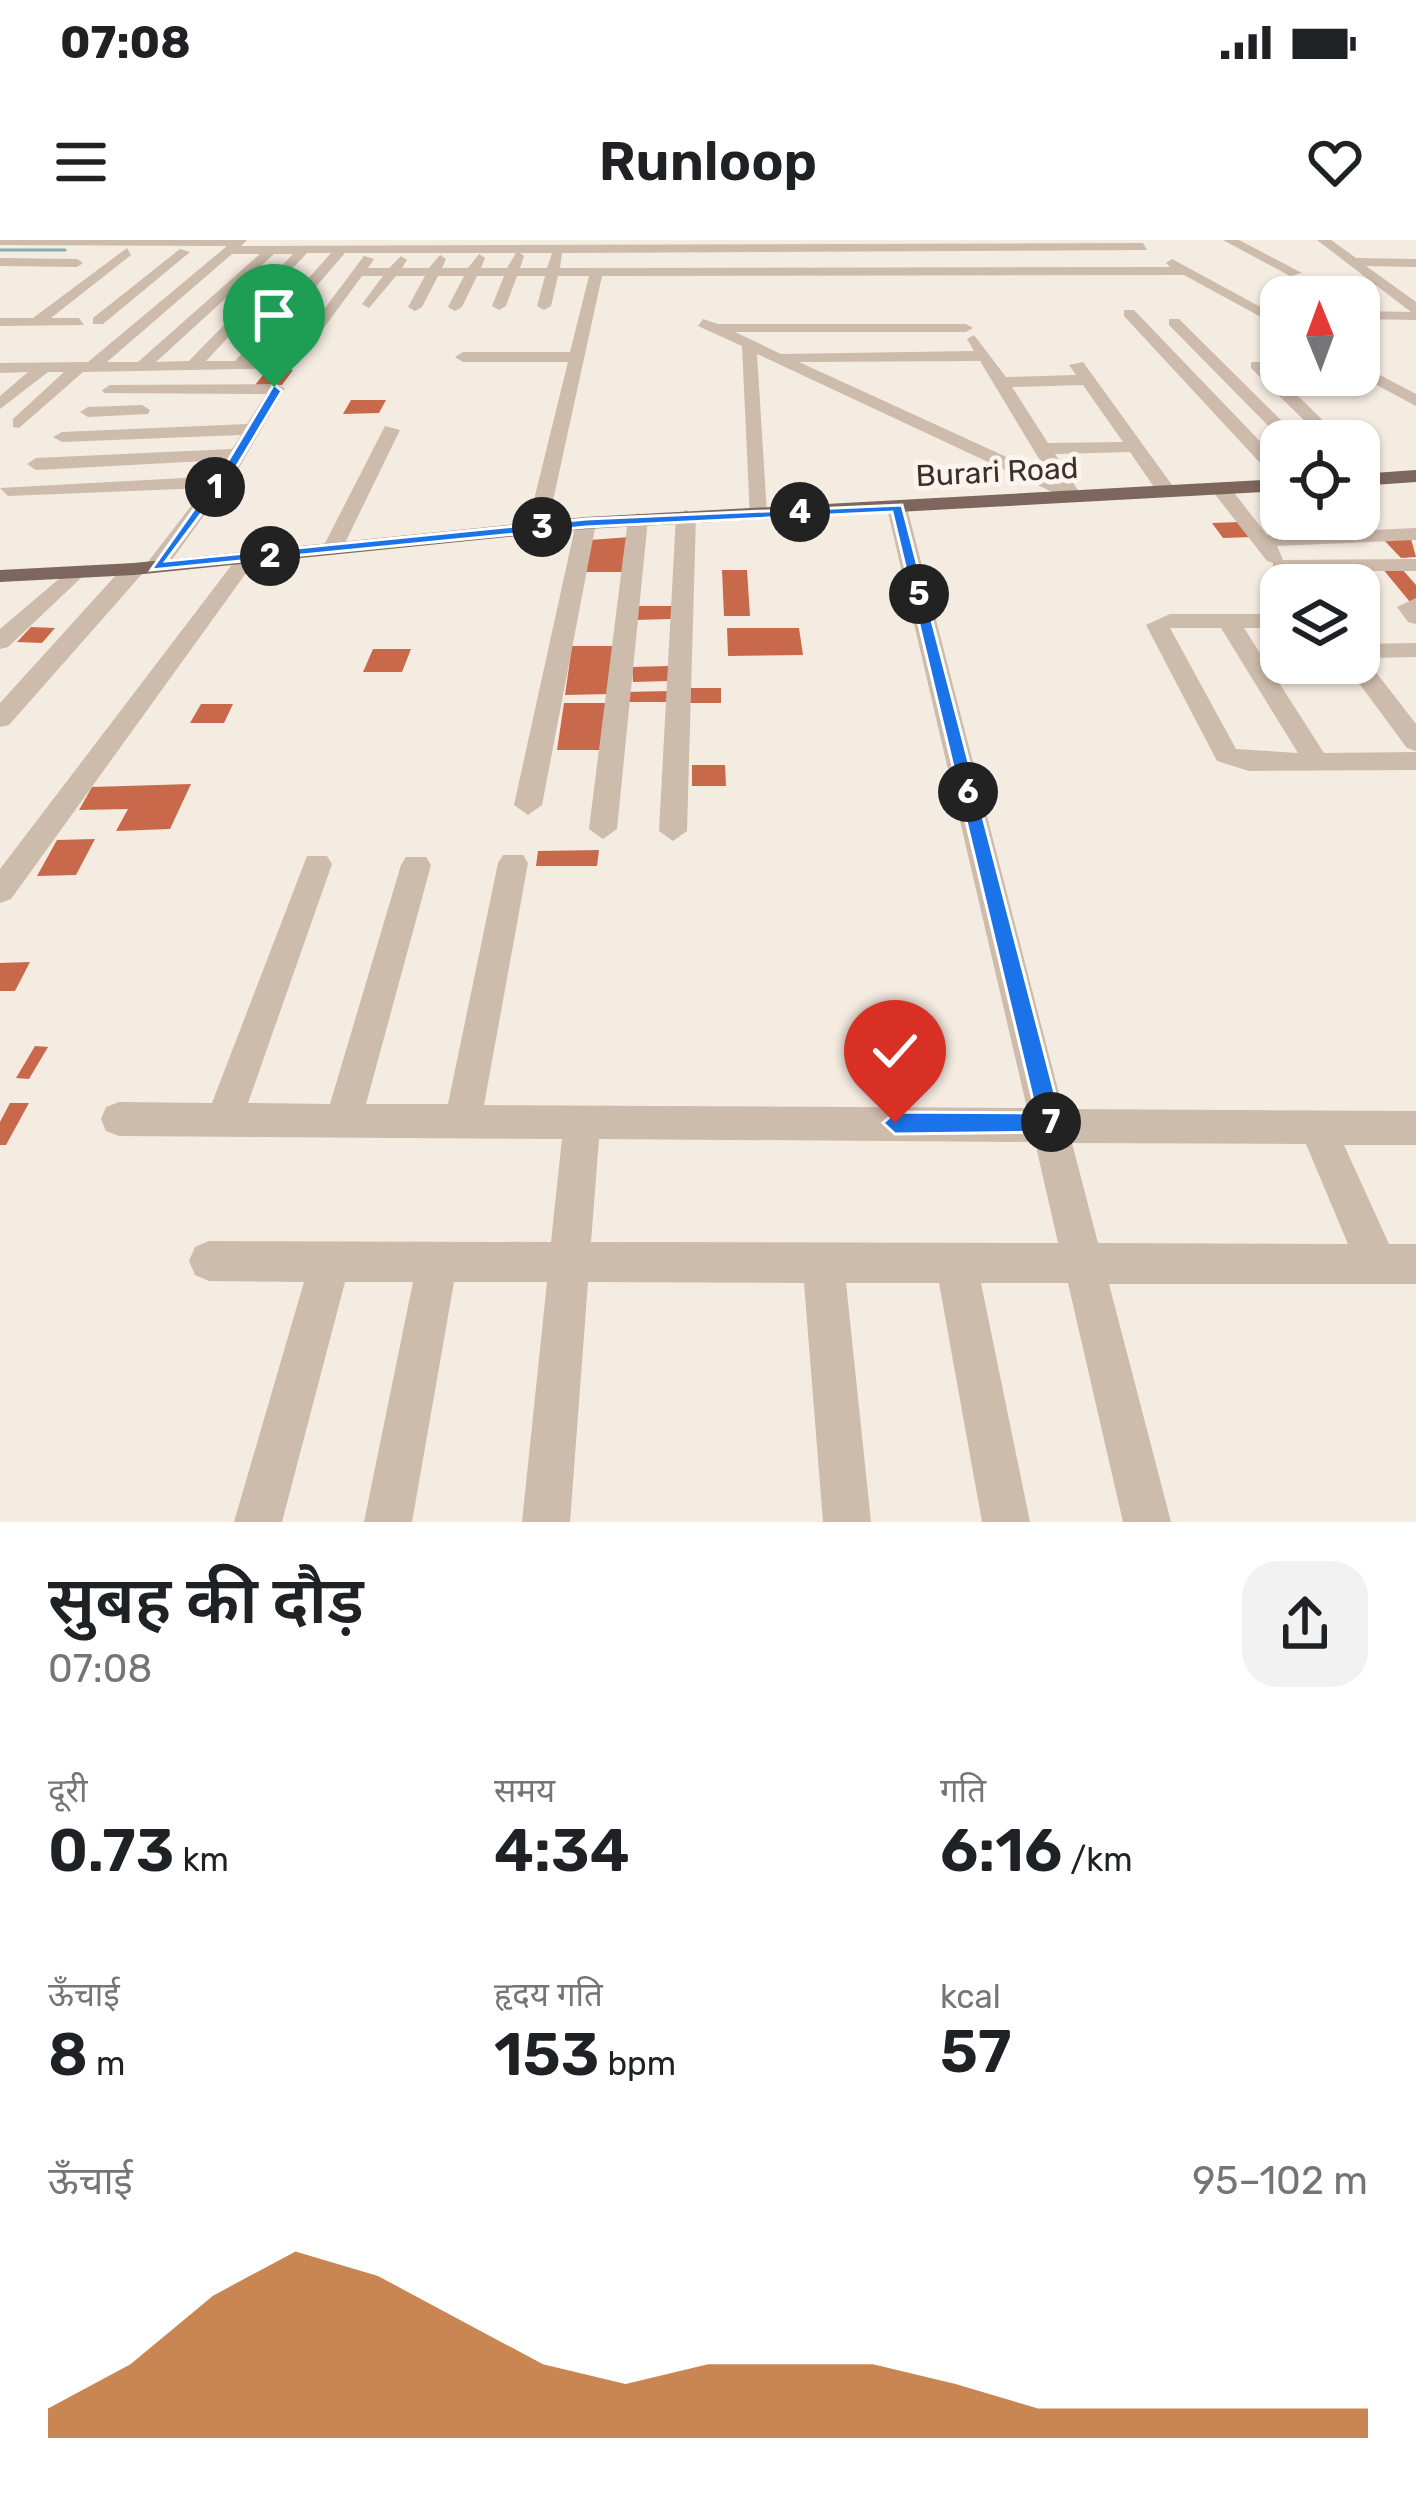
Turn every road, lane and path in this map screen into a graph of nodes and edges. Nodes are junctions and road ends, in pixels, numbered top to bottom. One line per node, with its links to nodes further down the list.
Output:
1 (61, 240): 4 (street); 8 (street); 21 (street)
2 (1229, 240): 55 (street)
3 (1323, 240): 34 (street)
4 (0, 241)
5 (806, 244): 6 (street); 9 (street)
6 (897, 244): 10 (street)
7 (555, 245): 9 (street); 26 (street); 27 (street); 41 (street)
8 (234, 246): 12 (street); 31 (street); 90 (street)
9 (748, 246): 15 (street); 16 (street); 49 (street)
10 (932, 246): 11 (street); 17 (street); 18 (street); 52 (street)
11 (1134, 246): 19 (street); 44 (street)
12 (270, 250): 13 (street); 91 (street)
13 (302, 250): 14 (street); 64 (street)
14 (340, 250): 22 (street); 65 (street)
15 (708, 250): 28 (street); 47 (street)
16 (784, 250): 17 (street); 50 (street)
17 (855, 250): 51 (street)
18 (970, 250): 19 (street); 53 (street)
19 (1000, 250): 54 (street)
20 (0, 251): 21 (street)
21 (47, 251): 29 (street); 32 (street)
22 (375, 251): 23 (street); 36 (street)
23 (408, 251): 24 (street); 37 (street)
24 (445, 251): 25 (street); 38 (street)
25 (483, 251): 26 (street); 39 (street)
26 (520, 251): 40 (street)
27 (632, 251): 28 (street); 43 (street)
28 (670, 251): 46 (street)
29 (127, 252): 30 (street); 78 (street)
30 (152, 252): 31 (street); 78 (street)
31 (184, 252): 76 (street)
32 (29, 262): 33 (street); 45 (street)
33 (77, 262)
34 (1352, 262): 35 (street); 57 (street)
35 (1416, 263)
36 (359, 272): 37 (street); 66 (street)
37 (392, 272): 38 (street); 67 (street)
38 (433, 272): 39 (street); 69 (street)
39 (472, 272): 40 (street); 70 (street)
40 (512, 272): 41 (street); 71 (street)
41 (551, 272): 42 (street); 68 (street)
42 (596, 272): 43 (street); 84 (street)
43 (627, 272): 46 (street)
44 (1180, 272): 54 (street); 72 (street)
45 (3, 273): 56 (street)
46 (668, 273): 47 (street)
47 (706, 273): 48 (street)
48 (724, 273): 49 (street); 62 (street)
49 (756, 273): 50 (street); 61 (street)
50 (795, 273): 51 (street); 63 (street)
51 (863, 273): 52 (street)
52 (941, 273): 53 (street)
53 (982, 273): 54 (street)
54 (1015, 273)
55 (1295, 273)
56 (61, 275)
57 (1371, 276)
58 (1380, 278): 59 (street)
59 (1416, 278)
60 (1380, 283): 74 (street)
61 (768, 295)
62 (725, 296)
63 (808, 296)
64 (258, 298): 65 (street); 88 (street)
65 (299, 298): 66 (street); 89 (street)
66 (339, 298): 89 (street)
67 (369, 304)
68 (544, 306)
69 (415, 307)
70 (455, 307)
71 (499, 307)
72 (1260, 312)
73 (1129, 313): 109 (street)
74 (1416, 313): 75 (street)
75 (1380, 315)
76 (98, 321)
77 (0, 322): 78 (street)
78 (40, 322): 82 (street)
79 (1174, 322): 101 (street)
80 (972, 337): 81 (street); 81 (street); 85 (street); 94 (street)
81 (745, 343): 85 (street); 121 (street)
82 (0, 356)
83 (463, 357): 84 (street)
84 (577, 357): 125 (street)
85 (775, 357): 119 (street)
86 (37, 362): 90 (street); 92 (street); 98 (street)
87 (1257, 365): 102 (street)
88 (193, 366): 89 (street); 91 (street)
89 (239, 366)
90 (86, 367): 91 (street); 103 (street)
91 (138, 367): 96 (street)
92 (0, 368)
93 (856, 375): 94 (street)
94 (998, 378): 107 (street); 108 (street)
95 (1380, 381): 97 (street)
96 (110, 390): 99 (street); 100 (street)
97 (1415, 400)
98 (0, 404)
99 (268, 404): 100 (street); 104 (street)
100 (83, 418): 103 (street); 106 (street)
101 (1272, 420)
102 (1313, 420)
103 (10, 424)
104 (255, 429): 106 (street); 110 (street)
105 (391, 430): 128 (street)
106 (62, 437): 111 (street)
107 (1135, 447): 108 (street); 118 (street)
108 (1042, 449): 119 (street)
109 (1260, 452)
110 (239, 454): 111 (street); 133 (street)
111 (32, 467): 115 (street)
112 (1380, 475): 113 (main road)
113 (1416, 476)
114 (202, 483): 115 (street)
115 (3, 486)
116 (1260, 486): 117 (main road, Burari Road)
117 (1221, 489): 118 (main road, Burari Road); 127 (street)
118 (1167, 492): 119 (main road, Burari Road)
119 (1070, 495): 120 (main road, Burari Road)
120 (897, 508): 121 (main road, Burari Road); 160 (street)
121 (757, 514): 122 (main road, Burari Road)
122 (686, 516): 123 (main road, Burari Road); 150 (street)
123 (638, 519): 124 (main road, Burari Road); 149 (street)
124 (586, 523): 125 (main road, Burari Road); 148 (street)
125 (537, 528): 128 (main road, Burari Road)
126 (1416, 534): 127 (street)
127 (1262, 541): 130 (street)
128 (332, 549): 129 (main road, Burari Road)
129 (247, 558): 133 (main road, Burari Road); 154 (street)
130 (1279, 564)
131 (1380, 565): 132 (street)
132 (1416, 565)
133 (145, 568): 134 (main road, Burari Road); 144 (street)
134 (73, 573): 135 (main road, Burari Road); 140 (street)
135 (2, 577)
136 (1416, 605): 137 (street)
137 (1416, 617)
138 (1228, 621): 139 (street); 146 (street); 146 (street)
139 (1260, 621)
140 (0, 642)
141 (1416, 650): 142 (street)
142 (1380, 651)
143 (1372, 684): 145 (street)
144 (0, 718)
145 (1416, 742)
146 (1316, 761): 147 (street)
147 (1416, 761)
148 (528, 806)
149 (603, 829)
150 (673, 831)
151 (513, 862): 158 (street)
152 (316, 864): 156 (street)
153 (416, 865): 157 (street)
154 (0, 891)
155 (119, 1119): 156 (street)
156 (224, 1119): 157 (street)
157 (343, 1120): 158 (street)
158 (463, 1121): 159 (street)
159 (582, 1121): 160 (street); 166 (street)
160 (1051, 1124): 161 (street); 169 (street)
161 (1317, 1127): 162 (street); 170 (street)
162 (1416, 1128)
163 (209, 1261): 165 (street)
164 (437, 1261): 165 (street); 166 (street); 172 (street)
165 (329, 1262): 171 (street)
166 (570, 1262): 167 (street); 173 (street)
167 (823, 1262): 168 (street); 174 (street)
168 (956, 1262): 169 (street); 175 (street)
169 (1082, 1262): 170 (street); 176 (street)
170 (1396, 1264)
171 (258, 1522)
172 (388, 1522)
173 (546, 1522)
174 (847, 1522)
175 (1006, 1522)
176 (1147, 1522)

